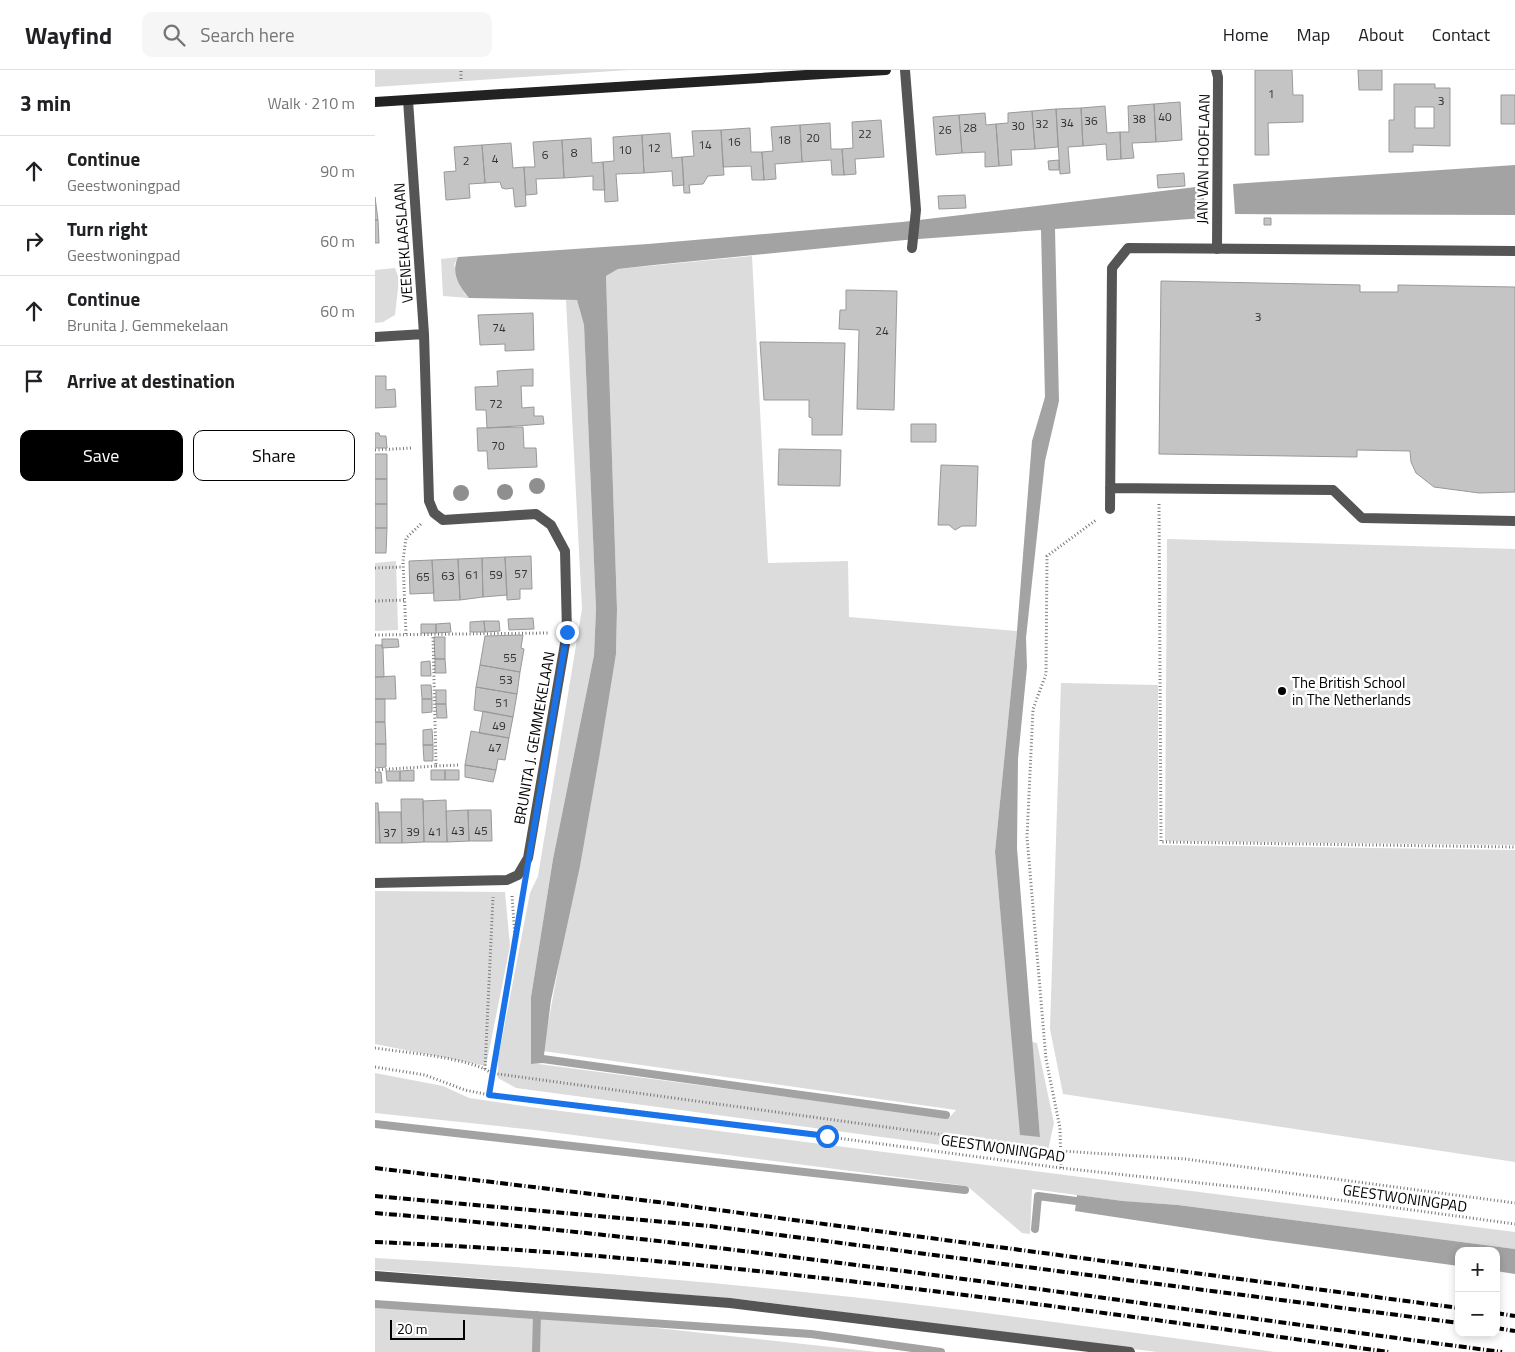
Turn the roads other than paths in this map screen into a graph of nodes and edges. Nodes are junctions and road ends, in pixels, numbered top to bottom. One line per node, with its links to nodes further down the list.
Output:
1 (886, 70): 4 (street)
2 (905, 70): 6 (street)
3 (1216, 70): 7 (street, JAN VAN HOOFLAAN)
4 (408, 100): 5 (street); 9 (street, VEENEKLAASLAAN)
5 (375, 102)
6 (912, 248)
7 (1217, 249): 8 (street); 11 (street)
8 (1515, 251)
9 (424, 334): 10 (street); 14 (street, BRUNITA J. GEMMEKELAAN)
10 (375, 337)
11 (1110, 488): 12 (street); 13 (street)
12 (1110, 510)
13 (1515, 521)
14 (375, 883)
15 (375, 1276): 16 (street)
16 (1130, 1352)

